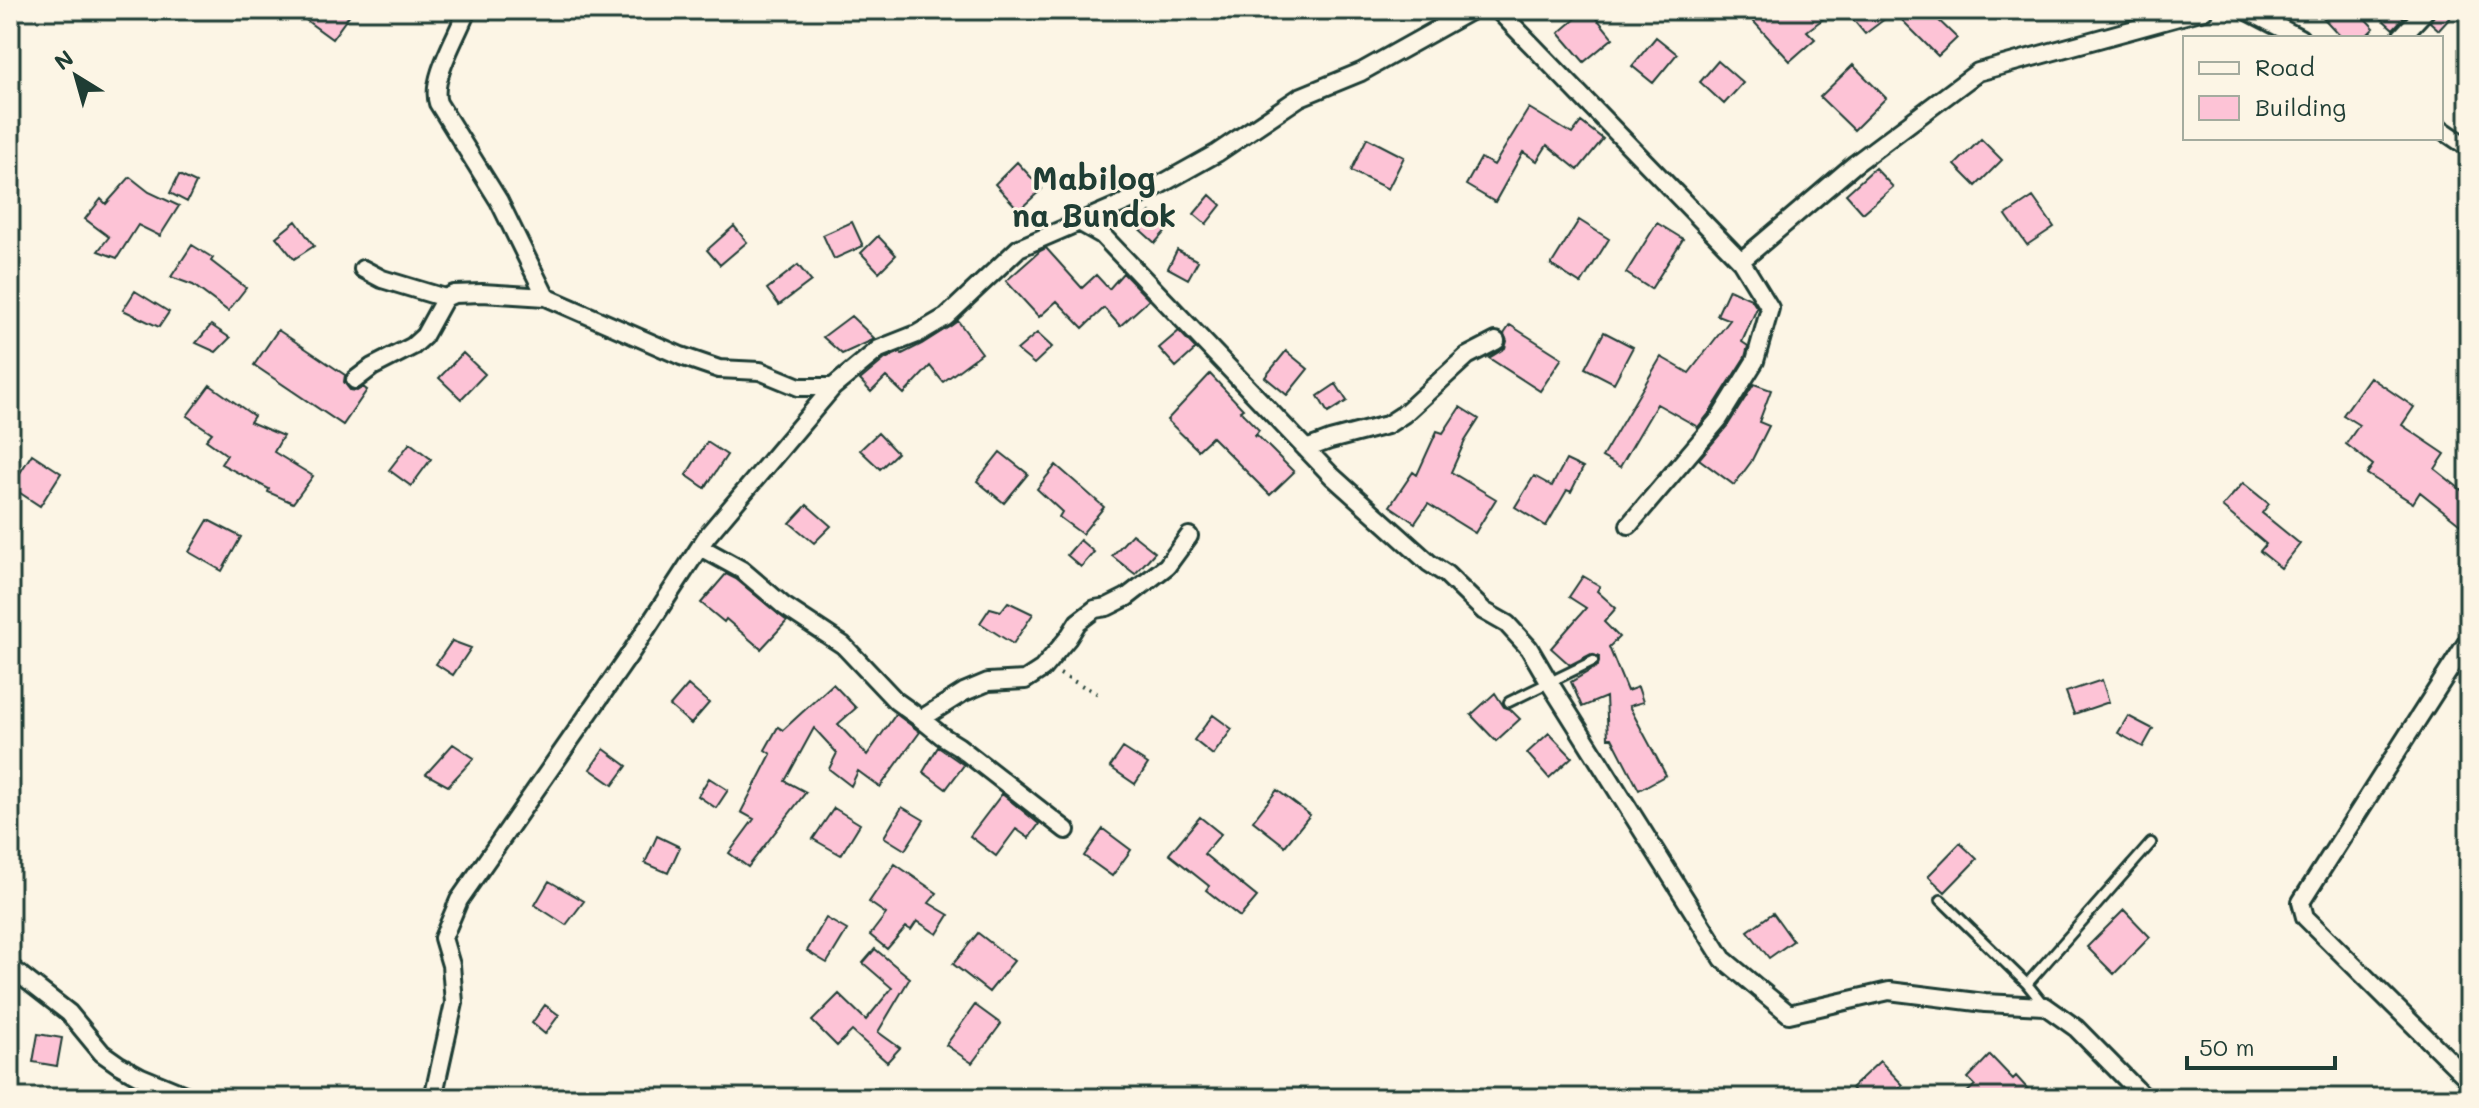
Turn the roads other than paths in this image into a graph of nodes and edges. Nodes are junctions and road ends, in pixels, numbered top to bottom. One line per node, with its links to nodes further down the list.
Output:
1 (467, 10): 14 (street)
2 (1472, 10): 11 (street)
3 (1498, 10): 12 (street)
4 (2204, 10): 12 (street)
5 (2246, 10): 7 (street)
6 (2426, 10): 8 (street)
7 (2296, 36)
8 (2402, 36)
9 (2443, 130): 10 (street)
10 (2469, 148)
11 (1079, 222): 18 (street); 19 (street)
12 (1741, 261): 20 (street)
13 (363, 269): 15 (street)
14 (546, 297): 15 (street); 18 (street)
15 (445, 298): 17 (street)
16 (1496, 341): 19 (street)
17 (355, 380)
18 (833, 387): 22 (street)
19 (1306, 449): 25 (street)
20 (1629, 525)
21 (1189, 536): 27 (street)
22 (700, 547): 27 (street); 36 (street)
23 (2469, 639): 34 (street)
24 (1593, 661): 25 (lane)
25 (1549, 682): 26 (lane); 33 (street)
26 (1509, 702)
27 (921, 719): 28 (street)
28 (1066, 830)
29 (2151, 843): 32 (lane)
30 (1941, 900): 32 (lane)
31 (10, 967): 35 (street)
32 (2027, 984): 33 (lane)
33 (2045, 1006): 37 (street)
34 (2469, 1080)
35 (192, 1098)
36 (433, 1098)
37 (2145, 1098)

